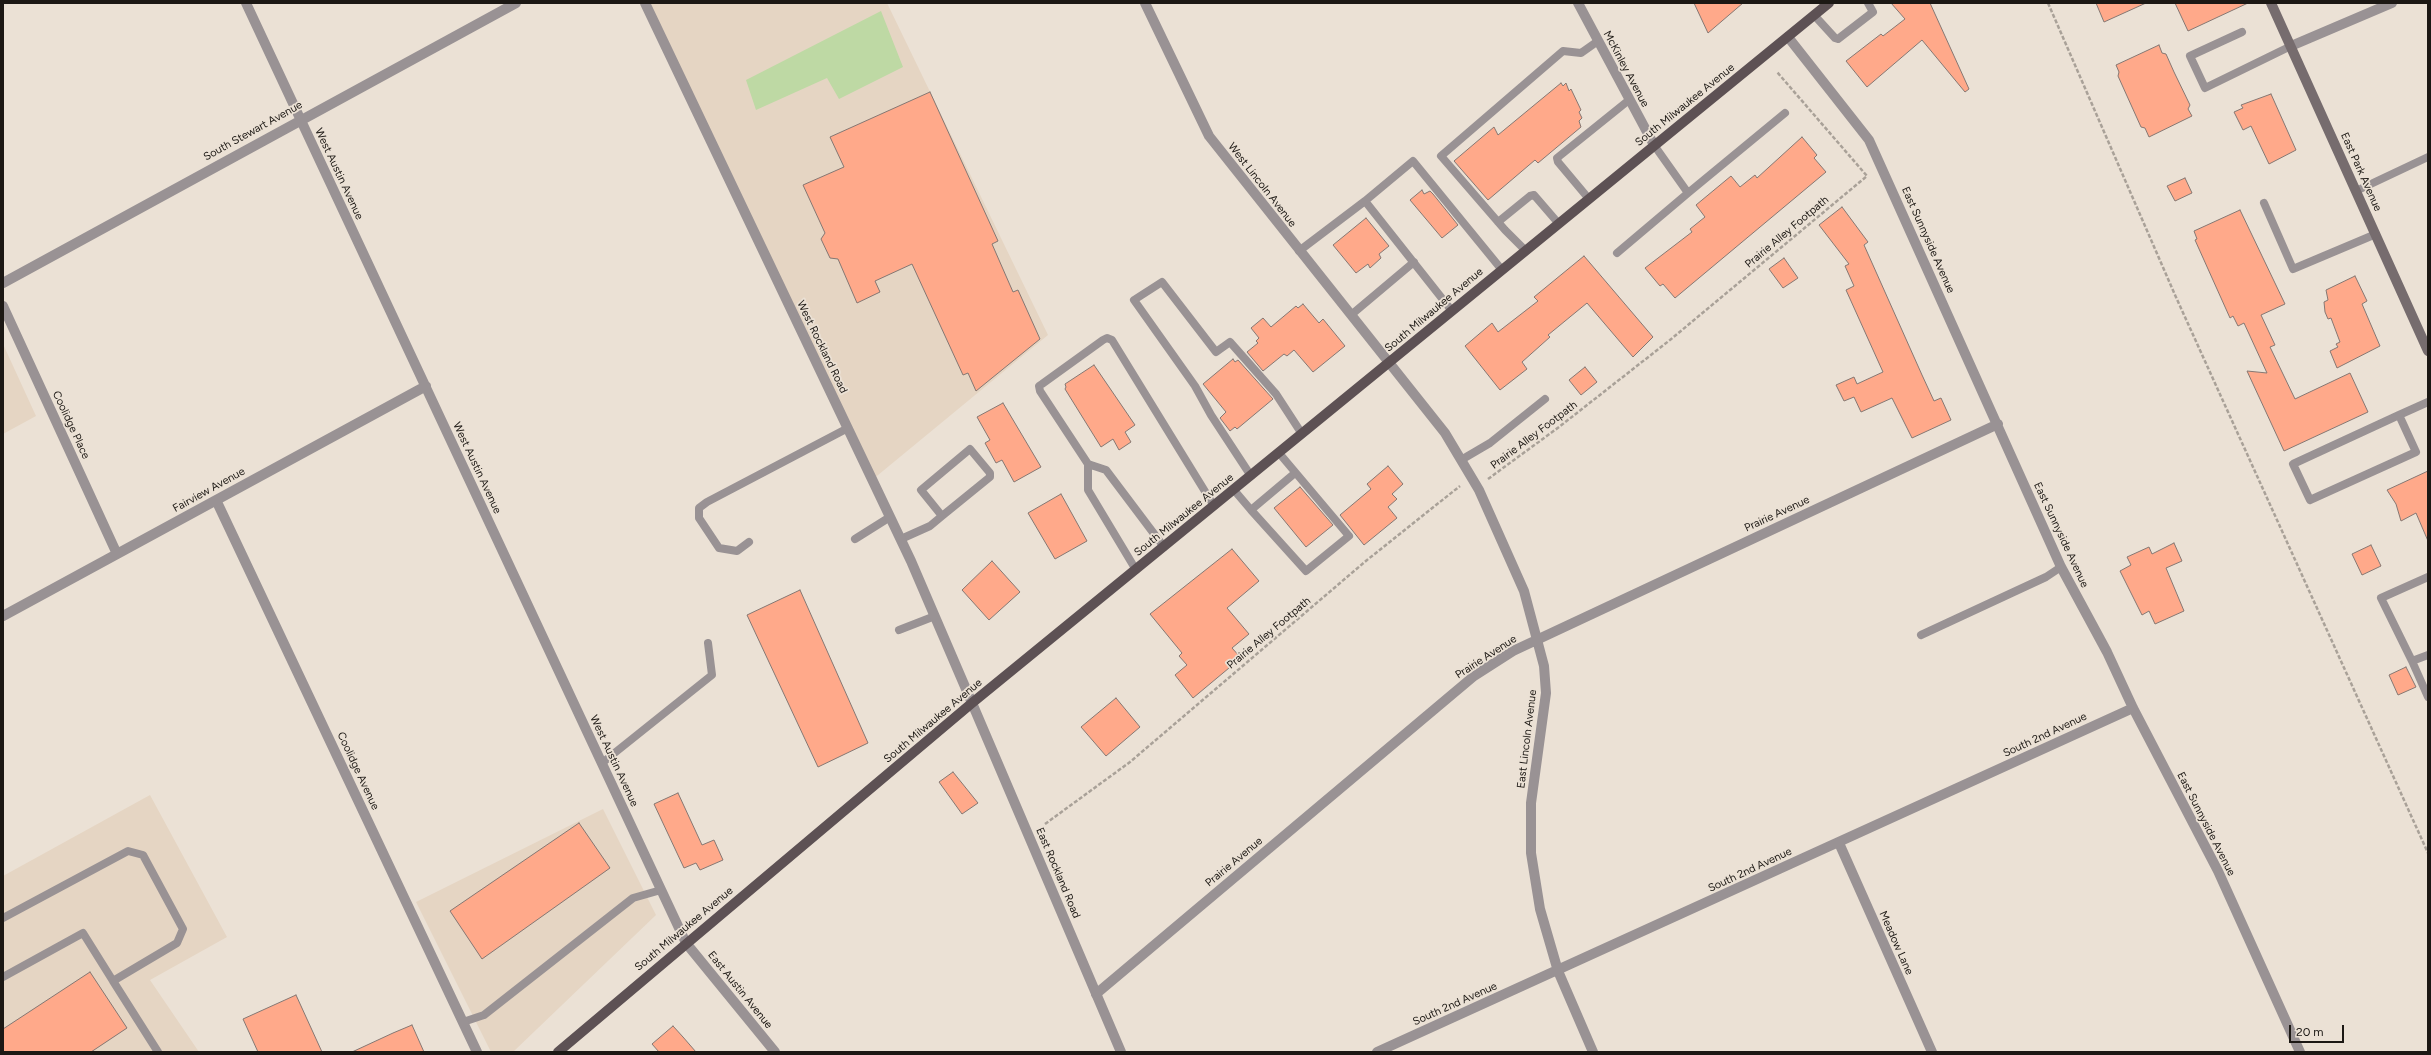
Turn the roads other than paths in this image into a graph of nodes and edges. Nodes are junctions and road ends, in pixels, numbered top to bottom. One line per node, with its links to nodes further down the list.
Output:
1 (246, 3): 17 (street, West Austin Avenue)
2 (516, 3): 17 (street, South Stewart Avenue)
3 (645, 3): 45 (street, West Rockland Road)
4 (1146, 3): 28 (street, West Lincoln Avenue)
5 (1578, 3): 13 (street, McKinley Avenue)
6 (1829, 3): 10 (main road, South Milwaukee Avenue)
7 (1868, 3): 10 (lane)
8 (2271, 3): 14 (main road, East Park Avenue)
9 (2391, 3): 14 (street)
10 (1814, 15): 12 (main road, South Milwaukee Avenue)
11 (2242, 32): 14 (lane)
12 (1788, 37): 18 (main road, South Milwaukee Avenue); 44 (street, East Sunnyside Avenue)
13 (1598, 41): 15 (street, McKinley Avenue); 25 (lane)
14 (2291, 46): 20 (main road, East Park Avenue)
15 (1629, 100): 18 (street, McKinley Avenue); 22 (lane)
16 (1785, 113): 21 (lane)
17 (300, 119): 33 (street, South Stewart Avenue); 40 (street, West Austin Avenue)
18 (1654, 145): 21 (lane); 22 (main road, South Milwaukee Avenue)
19 (2428, 157): 20 (lane)
20 (2356, 191): 27 (main road, East Park Avenue)
21 (1688, 192): 30 (lane)
22 (1589, 199): 26 (main road, South Milwaukee Avenue)
23 (1365, 201): 28 (lane); 31 (lane); 32 (lane)
24 (2264, 204): 27 (lane)
25 (1498, 222): 26 (lane); 29 (lane)
26 (1559, 224): 29 (main road, South Milwaukee Avenue)
27 (2376, 234): 37 (main road, East Park Avenue)
28 (1299, 251): 36 (street, West Lincoln Avenue)
29 (1526, 251): 32 (main road, South Milwaukee Avenue)
30 (1617, 253)
31 (1414, 262): 35 (lane); 36 (lane)
32 (1502, 270): 35 (main road, South Milwaukee Avenue)
33 (3, 283)
34 (3, 306): 62 (street, Coolidge Place)
35 (1452, 311): 39 (main road, South Milwaukee Avenue)
36 (1351, 315): 39 (street, West Lincoln Avenue)
37 (2425, 336): 38 (main road, East Park Avenue)
38 (2428, 350)
39 (1390, 363): 46 (main road, South Milwaukee Avenue); 48 (street, East Lincoln Avenue)
40 (426, 386): 53 (street, Fairview Avenue); 77 (street, West Austin Avenue)
41 (1545, 399): 48 (lane)
42 (2428, 402): 43 (lane)
43 (2399, 415): 43 (lane)
44 (1998, 424): 63 (street, East Sunnyside Avenue); 70 (street, Prairie Avenue)
45 (848, 428): 57 (street, West Rockland Road); 60 (lane)
46 (1302, 434): 47 (main road, South Milwaukee Avenue); 51 (lane)
47 (1279, 454): 50 (lane); 51 (main road, South Milwaukee Avenue)
48 (1461, 460): 70 (street, East Lincoln Avenue)
49 (1088, 464): 54 (lane); 61 (lane); 64 (lane)
50 (1295, 472): 55 (lane); 55 (lane)
51 (1252, 476): 52 (main road, South Milwaukee Avenue)
52 (1234, 490): 54 (main road, South Milwaukee Avenue); 55 (lane)
53 (216, 500): 62 (street, Fairview Avenue); 86 (street, Coolidge Avenue)
54 (1214, 506): 61 (main road, South Milwaukee Avenue)
55 (1251, 510)
56 (942, 516): 56 (lane); 59 (lane)
57 (890, 517): 58 (lane); 59 (street, West Rockland Road)
58 (855, 539)
59 (901, 539): 67 (street, West Rockland Road)
60 (748, 542)
61 (1164, 547): 64 (main road, South Milwaukee Avenue)
62 (117, 554): 66 (street, Fairview Avenue)
63 (2061, 567): 69 (lane); 76 (street, East Sunnyside Avenue)
64 (1136, 570): 75 (main road, South Milwaukee Avenue)
65 (2428, 578): 73 (lane)
66 (3, 616)
67 (935, 616): 68 (lane); 75 (street, West Rockland Road)
68 (899, 630)
69 (1921, 635)
70 (1537, 639): 82 (street, East Lincoln Avenue); 85 (street, Prairie Avenue)
71 (708, 643): 77 (lane)
72 (2428, 655): 73 (lane)
73 (2412, 661): 74 (lane)
74 (2428, 697)
75 (972, 703): 81 (main road, South Milwaukee Avenue); 85 (street, East Rockland Road)
76 (2133, 708): 78 (street, South 2nd Avenue); 95 (street, East Sunnyside Avenue)
77 (602, 763): 79 (street, West Austin Avenue)
78 (1839, 843): 82 (street, South 2nd Avenue); 94 (street, Meadow Lane)
79 (661, 890): 81 (street, West Austin Avenue); 86 (lane)
80 (3, 918): 84 (lane)
81 (686, 943): 89 (main road, South Milwaukee Avenue); 90 (street, East Austin Avenue)
82 (1558, 972): 92 (street, South 2nd Avenue); 93 (street, East Lincoln Avenue)
83 (3, 977): 84 (lane)
84 (113, 981): 87 (lane)
85 (1096, 994): 91 (street, East Rockland Road)
86 (463, 1022): 88 (street, Coolidge Avenue)
87 (158, 1052)
88 (477, 1052)
89 (558, 1052)
90 (775, 1052)
91 (1121, 1052)
92 (1377, 1052)
93 (1593, 1052)
94 (1932, 1052)
95 (2300, 1052)

